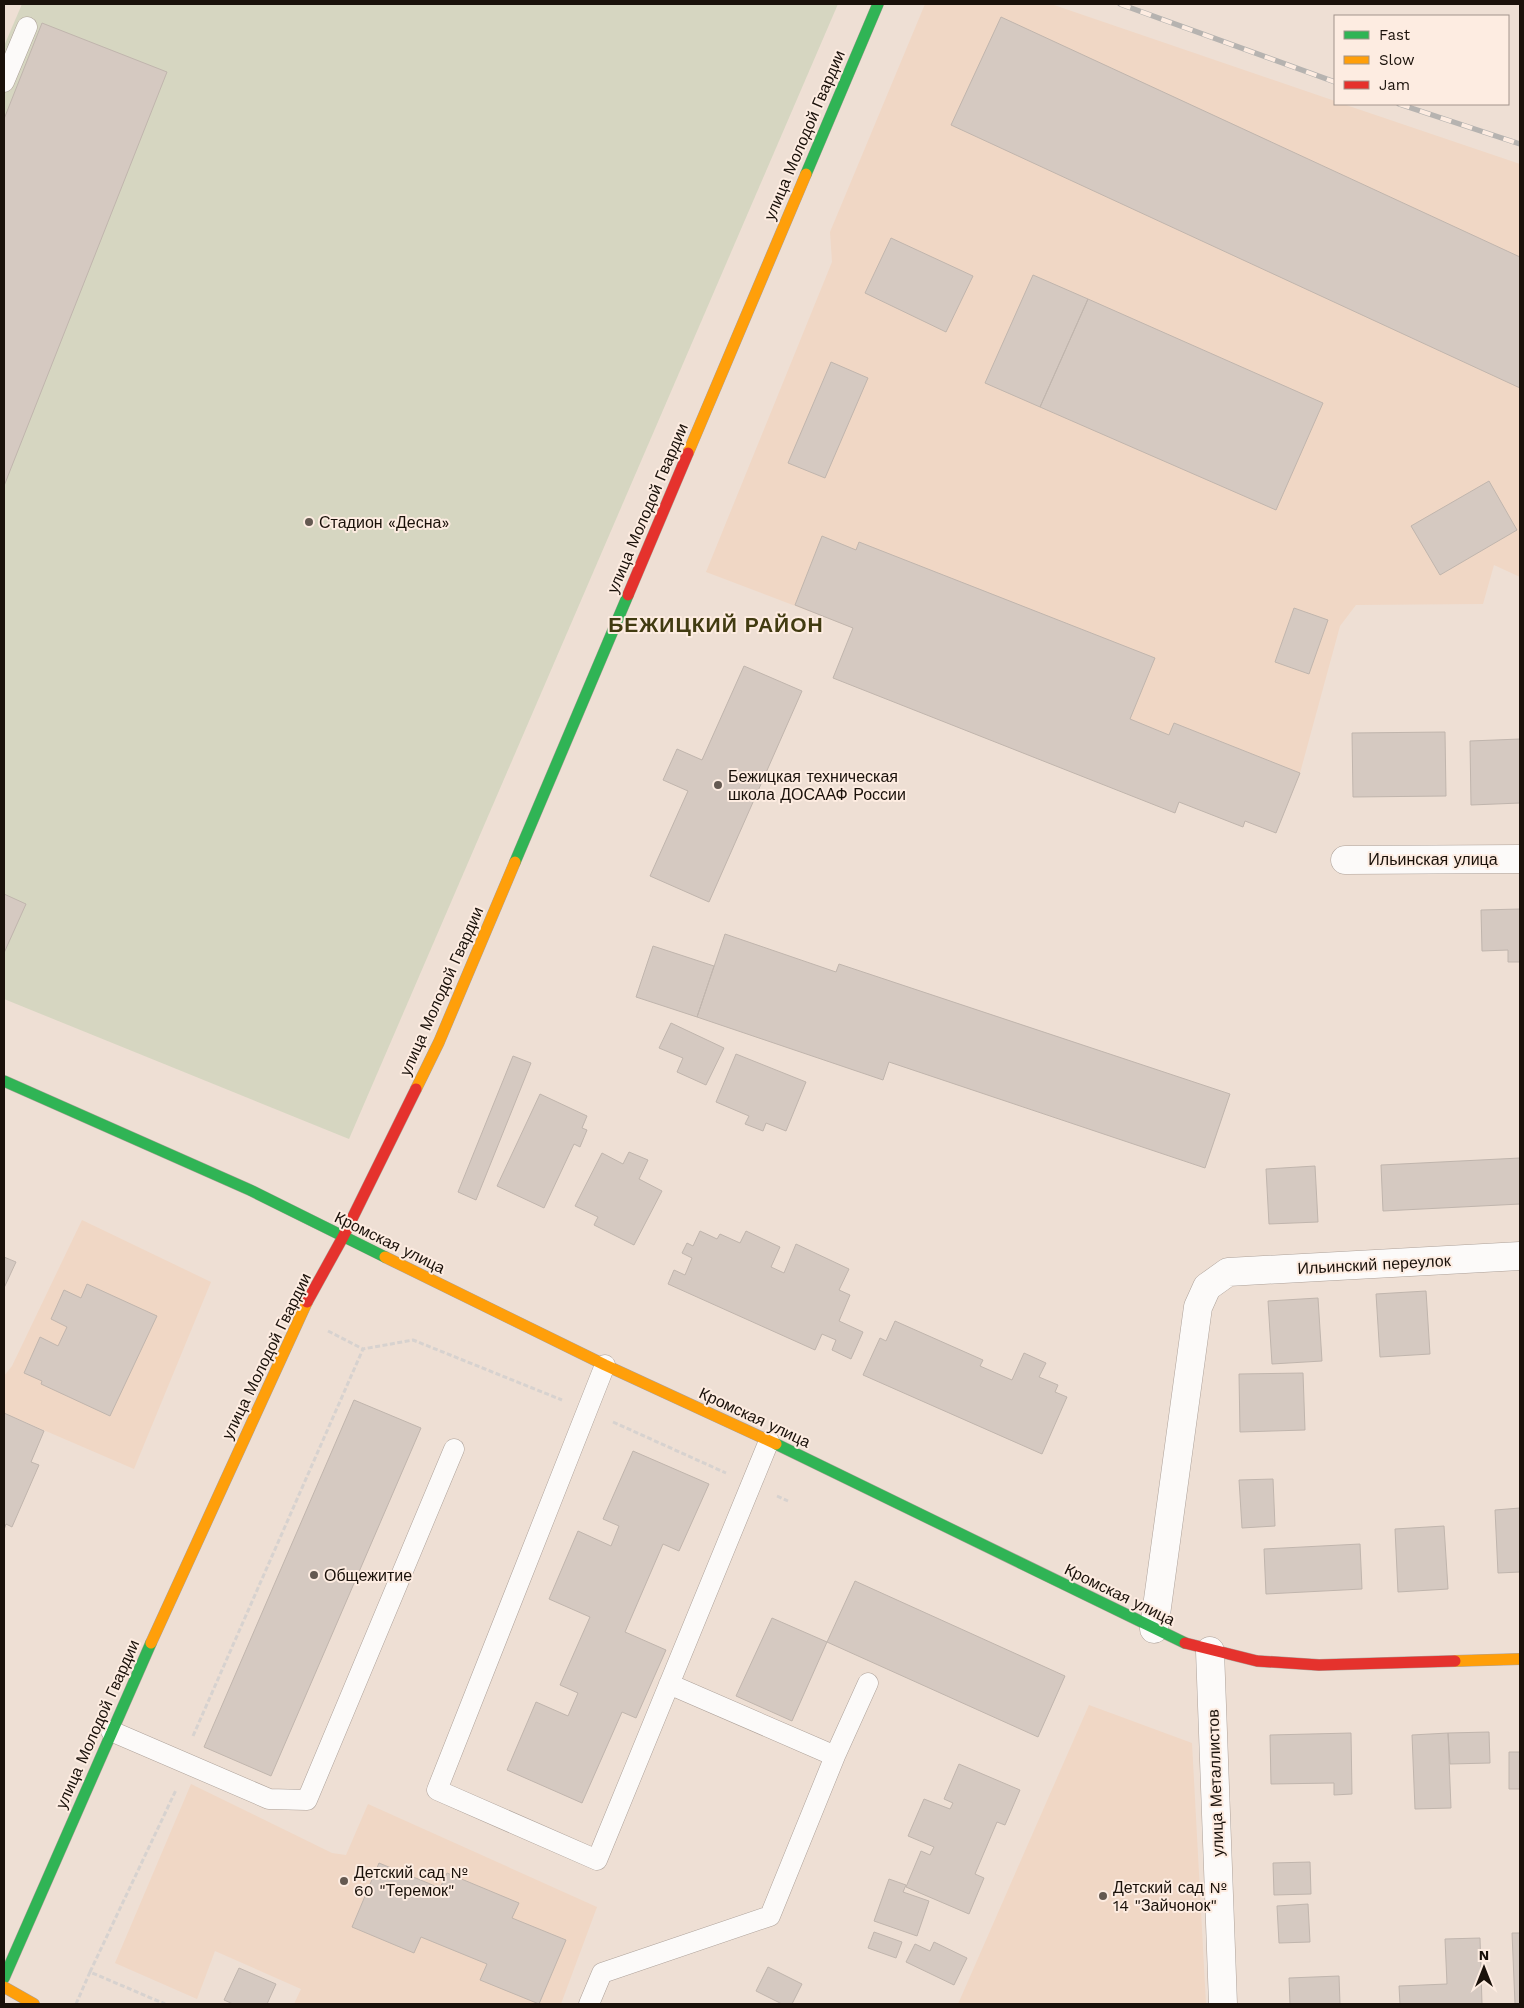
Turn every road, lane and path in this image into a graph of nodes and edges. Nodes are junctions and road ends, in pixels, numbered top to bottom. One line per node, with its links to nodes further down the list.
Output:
1 (878, 4): 7 (street, улица Молодой Гвардии)
2 (27, 27): 3 (lane)
3 (4, 82)
4 (1520, 859): 5 (street, Ильинская улица)
5 (1345, 860)
6 (4, 1081): 7 (street, Кромская улица)
7 (343, 1237): 9 (street, улица Молодой Гвардии); 11 (street, Кромская улица)
8 (1520, 1256): 17 (street, Ильинский переулок)
9 (300, 1317): 10 (path); 22 (street, улица Молодой Гвардии)
10 (363, 1349): 12 (path); 24 (path)
11 (605, 1365): 12 (lane); 13 (street, Кромская улица)
12 (588, 1410): 15 (path); 21 (lane)
13 (769, 1441): 15 (lane); 17 (street, Кромская улица)
14 (454, 1449): 24 (lane)
15 (752, 1484): 16 (path); 21 (lane)
16 (788, 1501)
17 (1154, 1629): 18 (street, Кромская улица)
18 (1210, 1651): 19 (street, Кромская улица); 32 (street, улица Металлистов)
19 (1520, 1659)
20 (868, 1683): 23 (lane)
21 (669, 1684): 23 (lane)
22 (111, 1731): 24 (lane); 26 (street, улица Молодой Гвардии)
23 (835, 1756): 31 (lane)
24 (185, 1762): 25 (path)
25 (90, 1972): 29 (path); 30 (path)
26 (4, 1978)
27 (4, 1987): 28 (street)
28 (34, 2004)
29 (76, 2004)
30 (165, 2004)
31 (589, 2004)
32 (1223, 2004)

